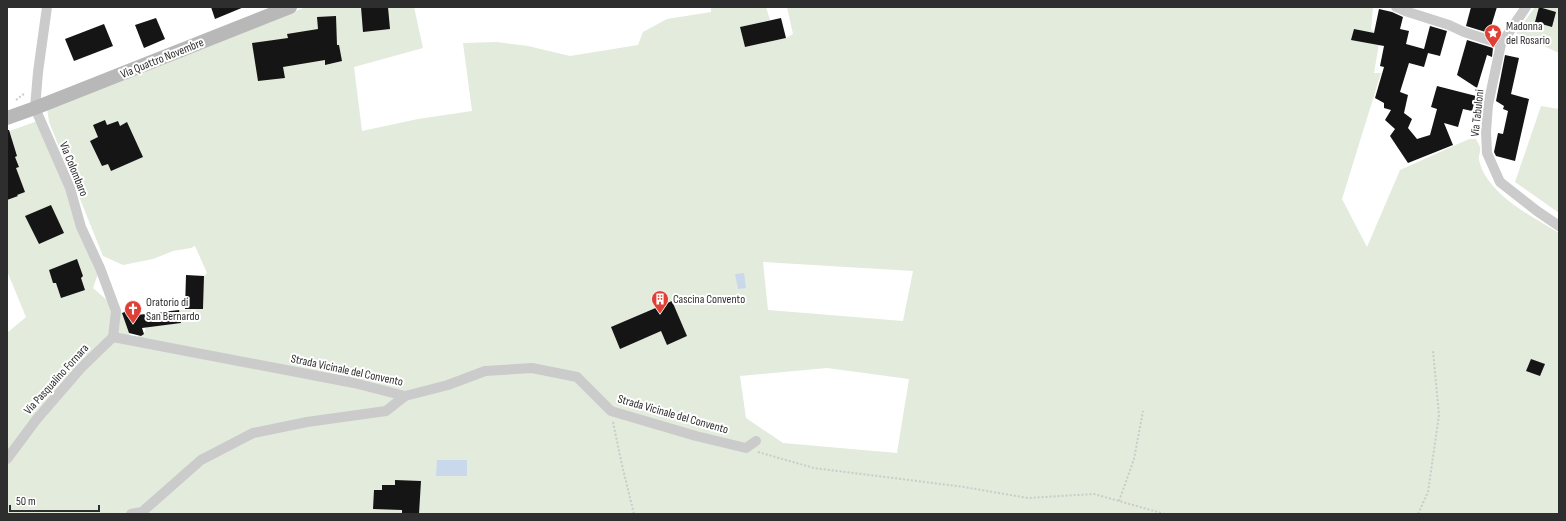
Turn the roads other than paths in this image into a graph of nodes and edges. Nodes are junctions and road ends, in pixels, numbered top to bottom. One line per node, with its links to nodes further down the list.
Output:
1 (47, 7): 6 (street)
2 (290, 7): 6 (main road, Via Quattro Novembre)
3 (1396, 7): 5 (street)
4 (1526, 7): 5 (street, Via Tabuloni)
5 (1501, 44): 8 (street, Via Tabuloni)
6 (34, 108): 7 (main road, Via Quattro Novembre); 9 (street, Via Colombaro)
7 (7, 118)
8 (1559, 226)
9 (113, 337): 10 (street, Strada Vicinale del Convento); 12 (street, Via Pasqualino Fornara)
10 (405, 396): 11 (street, Strada Vicinale del Convento); 13 (street)
11 (756, 441)
12 (7, 459)
13 (131, 514)

